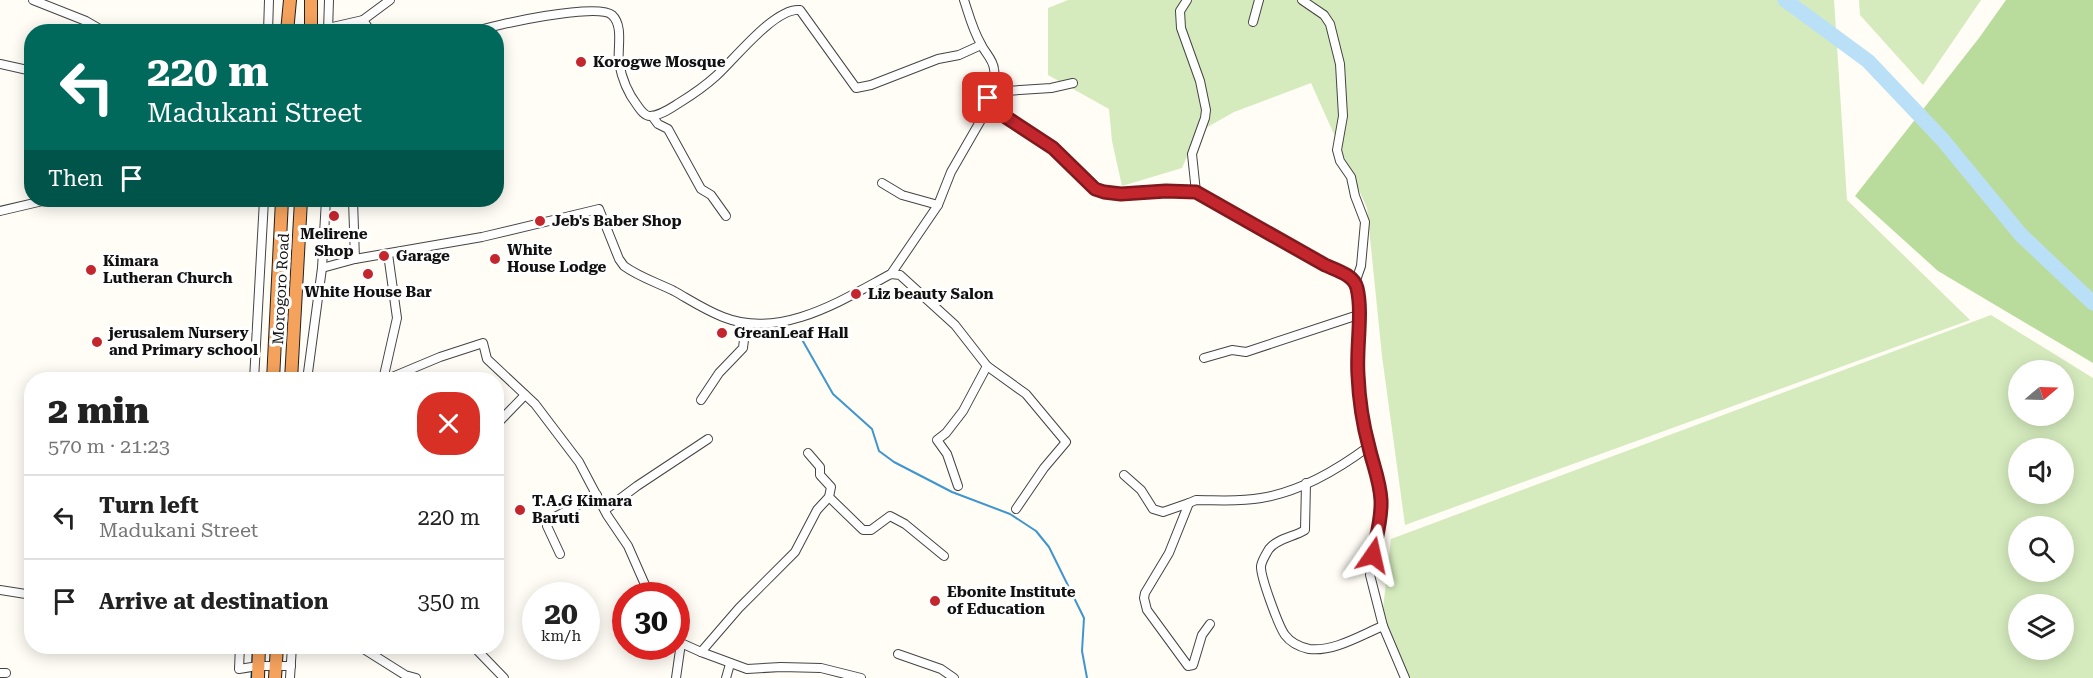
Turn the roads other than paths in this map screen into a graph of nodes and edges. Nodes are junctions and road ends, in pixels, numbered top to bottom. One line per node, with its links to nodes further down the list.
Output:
1 (33, 0): 13 (street)
2 (269, 0): 14 (street)
3 (290, 0): 15 (highway)
4 (311, 0): 16 (highway)
5 (329, 0): 17 (street)
6 (390, 0): 11 (street)
7 (964, 0): 21 (street)
8 (1187, 0): 29 (street)
9 (1259, 0): 12 (street)
10 (1302, 0): 43 (street)
11 (363, 20): 18 (street); 19 (street)
12 (1253, 22)
13 (91, 24)
14 (268, 24)
15 (288, 24)
16 (311, 24)
17 (328, 24)
18 (349, 24)
19 (366, 24)
20 (499, 24): 27 (street)
21 (981, 45): 25 (street); 27 (street)
22 (0, 64): 23 (street)
23 (24, 69)
24 (1073, 83): 25 (street)
25 (990, 92): 26 (street)
26 (989, 106): 29 (street); 31 (street)
27 (652, 116): 38 (street)
28 (882, 183): 31 (street)
29 (1196, 192): 43 (street)
30 (24, 205): 37 (street)
31 (938, 205): 42 (street)
32 (264, 207): 48 (street)
33 (282, 207): 49 (highway, Morogoro Road)
34 (301, 207): 50 (highway, Morogoro Road)
35 (326, 207): 41 (street)
36 (353, 207): 40 (street)
37 (0, 211)
38 (726, 216)
39 (388, 254): 40 (street); 45 (street); 52 (street)
40 (356, 259): 41 (street)
41 (322, 268): 51 (street)
42 (891, 274): 45 (street); 47 (street)
43 (1355, 283): 44 (street)
44 (1358, 315): 46 (street); 60 (street)
45 (746, 323): 57 (street)
46 (1204, 358)
47 (987, 366): 64 (street); 68 (street)
48 (254, 372)
49 (273, 372)
50 (291, 372)
51 (308, 372)
52 (386, 372)
53 (403, 372): 54 (street)
54 (501, 372)
55 (504, 375): 56 (street)
56 (525, 395): 58 (street); 65 (street)
57 (701, 400)
58 (504, 417)
59 (708, 439): 69 (street)
60 (1368, 447): 63 (street); 76 (street)
61 (808, 453): 66 (street)
62 (1124, 476): 67 (street)
63 (1306, 483): 67 (street); 76 (street)
64 (958, 486)
65 (597, 495): 69 (street); 70 (street)
66 (828, 497): 71 (street); 78 (street)
67 (1189, 503): 75 (street)
68 (1016, 509)
69 (605, 510): 72 (street)
70 (560, 554)
71 (944, 556)
72 (644, 582)
73 (0, 590): 74 (street)
74 (24, 594)
75 (1210, 624)
76 (1383, 626): 100 (street)
77 (690, 646): 78 (street)
78 (701, 652): 87 (street)
79 (240, 654): 90 (street)
80 (259, 654): 90 (highway)
81 (276, 654): 91 (highway)
82 (292, 654): 88 (street)
83 (372, 654): 93 (street)
84 (481, 654): 94 (street)
85 (898, 654): 99 (street)
86 (677, 660): 95 (street)
87 (730, 664): 89 (street); 96 (street)
88 (291, 666): 91 (street); 92 (street)
89 (821, 668): 97 (street); 98 (street)
90 (258, 672): 91 (street)
91 (275, 672)
92 (290, 678)
93 (416, 678)
94 (504, 678)
95 (676, 678)
96 (726, 678)
97 (826, 678)
98 (861, 678)
99 (954, 678)
100 (1405, 678)

